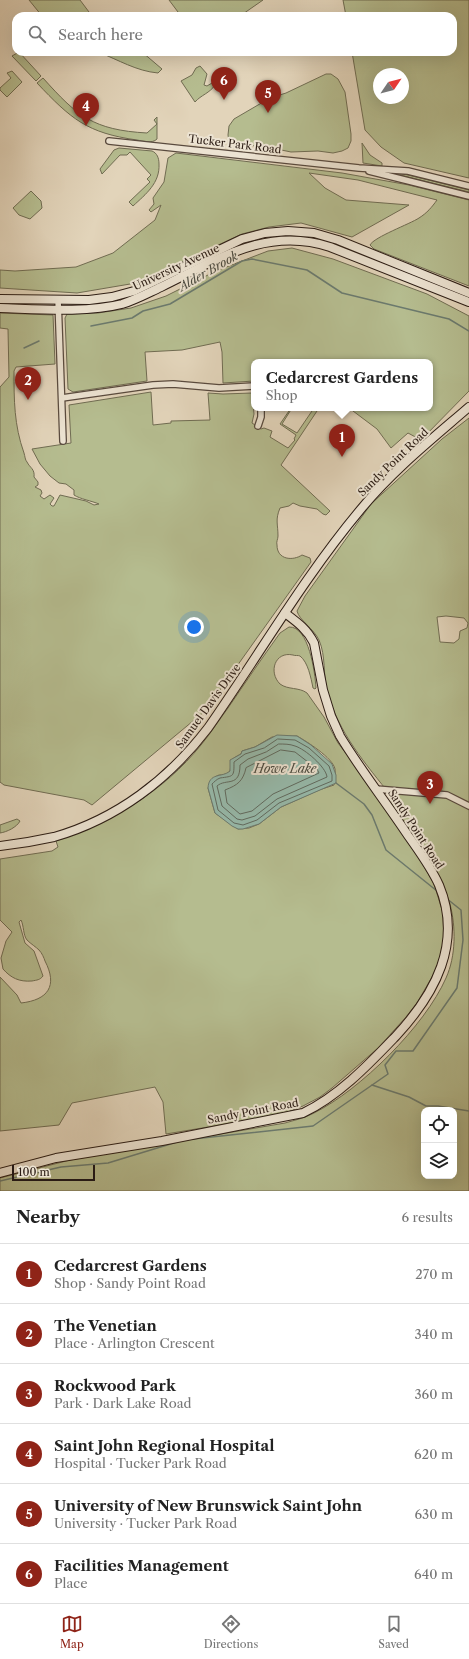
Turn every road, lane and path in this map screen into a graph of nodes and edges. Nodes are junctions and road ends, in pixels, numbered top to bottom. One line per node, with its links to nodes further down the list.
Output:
1 (109, 141): 2 (street, Tucker Park Road)
2 (359, 168): 3 (street, Tucker Park Road); 4 (street, Tucker Park Road)
3 (469, 186)
4 (469, 196)
5 (469, 293): 7 (main road, University Avenue)
6 (0, 299): 7 (main road, University Avenue)
7 (58, 299): 10 (street)
8 (469, 302): 10 (main road, University Avenue)
9 (0, 308): 10 (main road, University Avenue)
10 (59, 308): 12 (street)
11 (251, 386): 12 (street)
12 (62, 398): 16 (street)
13 (469, 407): 17 (main road, Sandy Point Road)
14 (261, 411): 15 (street)
15 (258, 426)
16 (64, 441)
17 (285, 613): 18 (main road, Sandy Point Road); 20 (main road, Samuel Davis Drive)
18 (376, 789): 19 (street); 21 (main road, Sandy Point Road)
19 (469, 806)
20 (0, 846)
21 (0, 1173)

